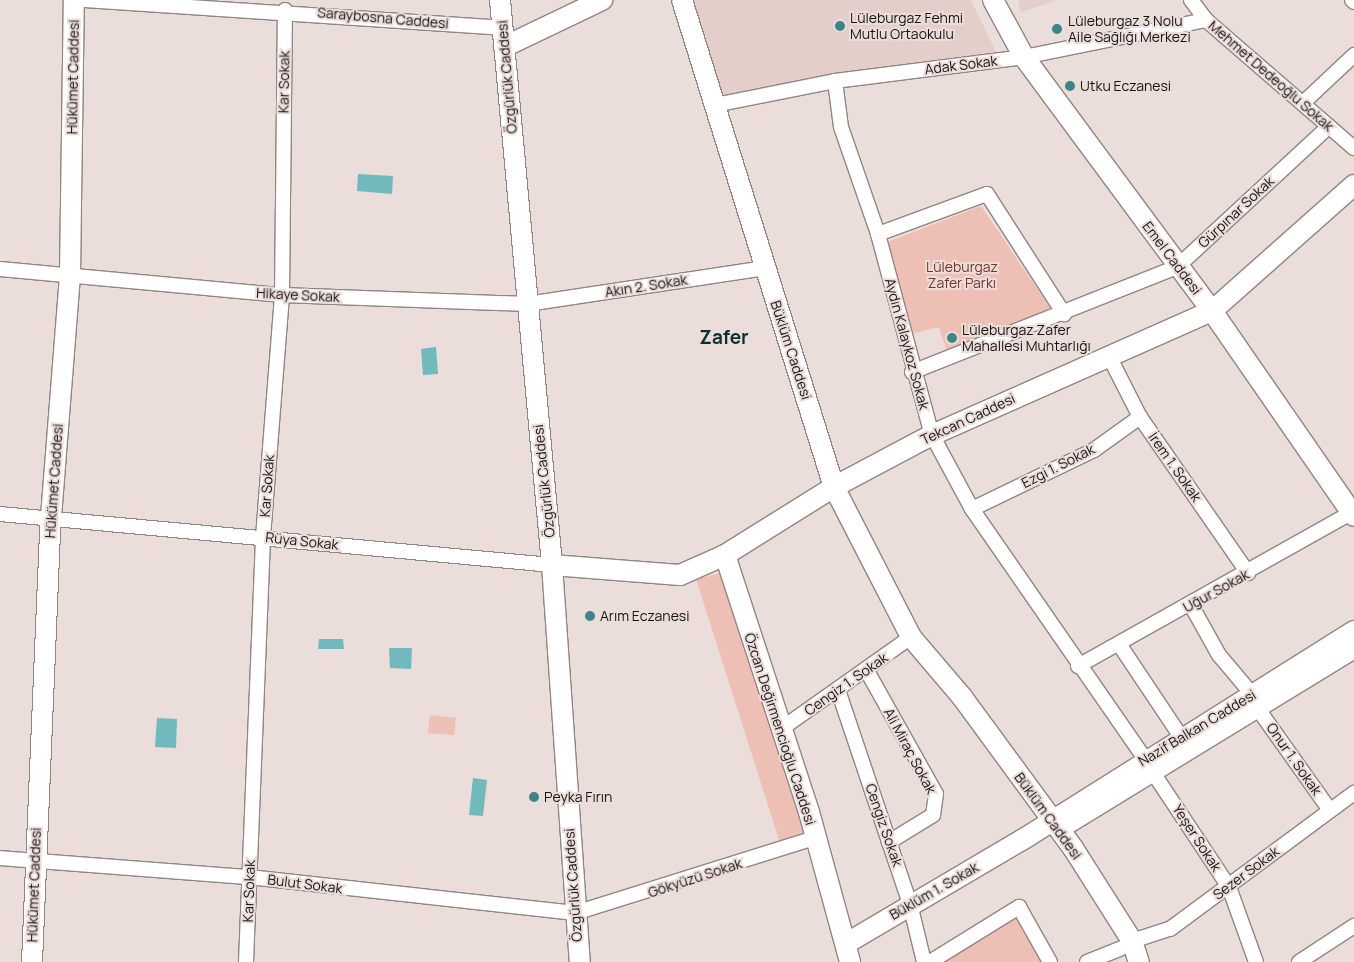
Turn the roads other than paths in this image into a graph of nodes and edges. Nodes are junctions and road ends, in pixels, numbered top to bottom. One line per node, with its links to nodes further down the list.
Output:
1 (74, 0): 23 (street, Hükümet Caddesi)
2 (84, 0): 8 (street, Saraybosna Caddesi)
3 (500, 0): 10 (street, Özgürlük Caddesi)
4 (602, 0): 10 (street)
5 (682, 0): 15 (street, Büklüm Caddesi)
6 (993, 0): 12 (street, Emel Caddesi)
7 (1191, 0): 9 (street, Mehmet Dedeoğlu Sokak)
8 (285, 10): 10 (street, Saraybosna Caddesi); 24 (street, Kar Sokak)
9 (1206, 20): 12 (street, Adak Sokak); 14 (street, Mehmet Dedeoğlu Sokak)
10 (503, 38): 25 (street, Özgürlük Caddesi)
11 (1354, 55): 14 (street)
12 (1024, 57): 13 (street, Adak Sokak); 20 (street, Emel Caddesi)
13 (835, 81): 15 (street, Adak Sokak); 19 (street, Aydın Kalaykoz Sokak)
14 (1304, 102): 16 (street, Mehmet Dedeoğlu Sokak)
15 (715, 104): 21 (street, Büklüm Caddesi)
16 (1329, 126): 17 (street, Mehmet Dedeoğlu Sokak); 20 (street, Gürpınar Sokak)
17 (1354, 148)
18 (1354, 185): 26 (street, Tekcan Caddesi)
19 (878, 234): 27 (street); 29 (street, Aydın Kalaykoz Sokak)
20 (1177, 267): 26 (street, Emel Caddesi); 27 (street, Gürpınar Sokak)
21 (765, 268): 25 (street, Akın 2. Sokak); 32 (street, Büklüm Caddesi)
22 (0, 269): 23 (street, Hikaye Sokak)
23 (70, 275): 24 (street, Hikaye Sokak); 36 (street, Hükümet Caddesi)
24 (282, 295): 25 (street, Hikaye Sokak); 37 (street, Kar Sokak)
25 (527, 304): 39 (street, Özgürlük Caddesi)
26 (1212, 311): 28 (street, Tekcan Caddesi); 35 (street, Emel Caddesi)
27 (1064, 314): 29 (street, Gürpınar Sokak)
28 (1109, 356): 30 (street, İrem 1. Sokak); 31 (street, Tekcan Caddesi)
29 (912, 372): 31 (street, Aydın Kalaykoz Sokak)
30 (1140, 417): 33 (street, Ezgi 1. Sokak); 40 (street, İrem 1. Sokak)
31 (932, 434): 32 (street, Tekcan Caddesi); 33 (street, Aydın Kalaykoz Sokak)
32 (834, 486): 38 (street, Tekcan Caddesi); 43 (street, Büklüm Caddesi)
33 (972, 509): 46 (street, Aydın Kalaykoz Sokak)
34 (0, 514): 36 (street, Rüya Sokak)
35 (1353, 514): 40 (street, Uğur Sokak)
36 (51, 517): 37 (street, Rüya Sokak); 59 (street, Hükümet Caddesi)
37 (263, 537): 39 (street, Rüya Sokak); 60 (street, Kar Sokak)
38 (725, 555): 39 (street, Tekcan Caddesi); 50 (street, Özcan Değirmencioğlu Caddesi)
39 (552, 565): 63 (street, Özgürlük Caddesi)
40 (1248, 573): 41 (street, Uğur Sokak)
41 (1191, 605): 44 (street, Uğur Sokak); 49 (street, Onur 1. Sokak)
42 (1354, 631): 49 (street, Nazif Balkan Caddesi)
43 (910, 637): 47 (street, Cengiz 1. Sokak); 55 (street, Büklüm Caddesi)
44 (1119, 644): 46 (street, Uğur Sokak); 51 (street)
45 (1354, 648): 49 (street, Nazif Balkan Caddesi)
46 (1078, 666): 52 (street, Aydın Kalaykoz Sokak)
47 (867, 670): 48 (street, Cengiz 1. Sokak); 57 (street, Ali Miraç Sokak)
48 (838, 690): 50 (street, Cengiz 1. Sokak); 57 (street, Cengiz Sokak)
49 (1255, 702): 51 (street, Nazif Balkan Caddesi); 52 (street, Nazif Balkan Caddesi); 54 (street, Onur 1. Sokak)
50 (781, 729): 56 (street, Özcan Değirmencioğlu Caddesi)
51 (1181, 737): 52 (street, Nazif Balkan Caddesi)
52 (1150, 766): 55 (street, Nazif Balkan Caddesi); 61 (street, Yeşer Sokak)
53 (1354, 793): 54 (street, Sezer Sokak)
54 (1329, 809): 61 (street, Sezer Sokak)
55 (1050, 828): 62 (street, Büklüm 1. Sokak); 65 (street, Büklüm Caddesi)
56 (815, 838): 63 (street, Gökyüzü Sokak); 66 (street, Özcan Değirmencioğlu Caddesi)
57 (890, 842): 62 (street, Cengiz Sokak)
58 (0, 858): 59 (street, Bulut Sokak)
59 (35, 860): 60 (street, Bulut Sokak); 67 (street, Hükümet Caddesi)
60 (250, 877): 63 (street, Bulut Sokak); 68 (street, Kar Sokak)
61 (1230, 887): 65 (street, Sezer Sokak); 75 (street, Yeşer Sokak)
62 (910, 904): 66 (street, Büklüm 1. Sokak); 70 (street, Cengiz Sokak)
63 (575, 913): 69 (street, Özgürlük Caddesi)
64 (1354, 926): 76 (street)
65 (1126, 950): 73 (street, Sezer Sokak); 74 (street, Büklüm Caddesi)
66 (849, 952)
67 (32, 962)
68 (246, 962)
69 (580, 962)
70 (924, 962)
71 (930, 962): 72 (street)
72 (1050, 962)
73 (1087, 962)
74 (1139, 962)
75 (1256, 962)
76 (1299, 962)

